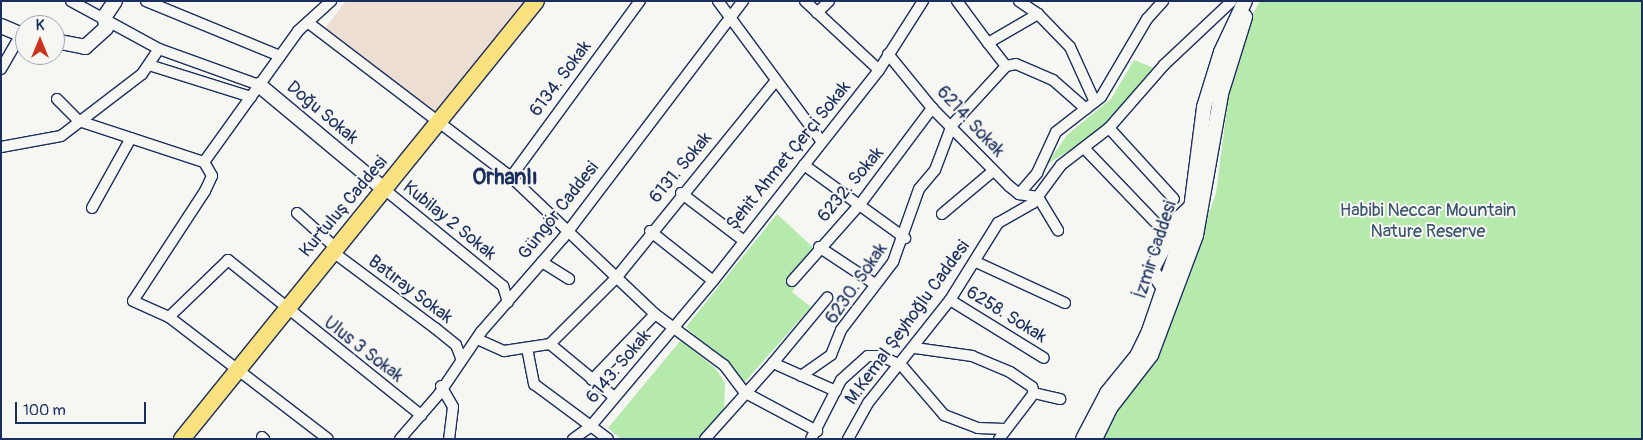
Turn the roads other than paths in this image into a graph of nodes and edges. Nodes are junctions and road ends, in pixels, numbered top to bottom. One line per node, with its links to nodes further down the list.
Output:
1 (71, 1): 20 (street)
2 (115, 1): 20 (street)
3 (146, 1): 30 (street)
4 (331, 1): 22 (street)
5 (640, 1): 53 (street, 6134. Sokak)
6 (718, 1): 21 (street)
7 (742, 1): 21 (street, Güngör Caddesi)
8 (805, 1): 18 (street)
9 (828, 1): 18 (street)
10 (923, 1): 29 (street, Şehit Ahmet Çerçi Sokak)
11 (957, 1): 25 (street)
12 (1019, 1): 19 (street)
13 (1163, 1): 39 (street)
14 (1232, 1): 45 (street, M.Kemal Şeyhoğlu Caddesi)
15 (1245, 1): 117 (street, İzmir Caddesi)
16 (1250, 1): 118 (street, İzmir Caddesi)
17 (531, 3): 43 (main road, Kurtuluş Caddesi)
18 (817, 13): 34 (street)
19 (1038, 14): 25 (street); 39 (street)
20 (105, 16): 26 (street); 28 (street)
21 (728, 16): 35 (street); 64 (street, Güngör Caddesi)
22 (310, 24): 30 (street); 43 (street)
23 (1, 26): 24 (street)
24 (15, 32)
25 (988, 43): 33 (street)
26 (65, 44)
27 (15, 47): 32 (street)
28 (159, 49): 31 (street); 36 (street)
29 (888, 54): 34 (street, Şehit Ahmet Çerçi Sokak); 40 (street, 6214. Sokak)
30 (280, 56): 36 (street)
31 (149, 65): 37 (street); 42 (street)
32 (2, 66)
33 (1006, 66): 41 (street); 44 (street, 6230. Sokak)
34 (879, 70): 47 (street, Şehit Ahmet Çerçi Sokak)
35 (775, 82): 47 (street); 55 (street, 6131. Sokak)
36 (259, 85): 37 (street); 54 (street, Doğu Sokak)
37 (251, 98): 50 (street)
38 (57, 99): 42 (street)
39 (1096, 102): 41 (street)
40 (932, 108): 44 (street, 6214. Sokak); 59 (street, 6232. Sokak)
41 (1086, 109): 56 (street)
42 (79, 121): 46 (street); 48 (street)
43 (440, 124): 53 (street); 54 (main road, Kurtuluş Caddesi)
44 (952, 125): 52 (street, 6214. Sokak); 67 (street, 6230. Sokak)
45 (1109, 128): 49 (street, M.Kemal Şeyhoğlu Caddesi); 58 (street)
46 (131, 138): 50 (street); 60 (street)
47 (822, 142): 51 (street, Şehit Ahmet Çerçi Sokak)
48 (1, 147)
49 (1084, 148): 57 (street, M.Kemal Şeyhoğlu Caddesi); 63 (street)
50 (204, 162): 84 (street)
51 (804, 165): 59 (street); 68 (street, Şehit Ahmet Çerçi Sokak)
52 (994, 171): 56 (street, 6214. Sokak); 62 (street)
53 (511, 177): 64 (street)
54 (384, 189): 70 (main road, Kurtuluş Caddesi); 80 (street, Kubilay 2 Sokak)
55 (681, 193): 66 (street, 6131. Sokak); 68 (street)
56 (1019, 194): 57 (street)
57 (1038, 197): 65 (street); 72 (street, M.Kemal Şeyhoğlu Caddesi)
58 (1174, 199)
59 (861, 203): 67 (street); 69 (street, 6232. Sokak)
60 (92, 208)
61 (297, 213): 70 (street, Batıray Sokak)
62 (942, 214)
63 (1155, 222)
64 (568, 228): 71 (street, Güngör Caddesi); 73 (street)
65 (1058, 230)
66 (650, 231): 73 (street, 6131. Sokak); 75 (street)
67 (905, 238): 77 (street, 6230. Sokak)
68 (742, 240): 75 (street, Şehit Ahmet Çerçi Sokak)
69 (819, 247): 76 (street, 6232. Sokak); 77 (street)
70 (334, 250): 82 (main road, Kurtuluş Caddesi); 90 (street, Batıray Sokak)
71 (542, 262): 74 (street); 80 (street, Güngör Caddesi)
72 (976, 262): 79 (street, M.Kemal Şeyhoğlu Caddesi); 81 (street)
73 (616, 278): 83 (street); 87 (street, 6131. Sokak)
74 (569, 279)
75 (712, 281): 85 (street, Şehit Ahmet Çerçi Sokak)
76 (792, 281)
77 (875, 284): 95 (street, 6230. Sokak)
78 (827, 298): 92 (street)
79 (950, 300): 89 (street, M.Kemal Şeyhoğlu Caddesi); 91 (street, 6258. Sokak)
80 (508, 302): 86 (street, Güngör Caddesi)
81 (1065, 303)
82 (286, 308): 84 (street, Ulus 3 Sokak); 94 (main road, Kurtuluş Caddesi); 103 (street, Ulus 3 Sokak)
83 (655, 314): 85 (street); 96 (street)
84 (170, 317): 94 (street)
85 (674, 327): 99 (street); 101 (street, 6143. Sokak)
86 (477, 339): 88 (street); 90 (street, Güngör Caddesi)
87 (550, 344): 88 (street); 96 (street)
88 (527, 348): 104 (street)
89 (914, 348): 93 (street, M.Kemal Şeyhoğlu Caddesi); 100 (street)
90 (461, 358): 97 (street, Güngör Caddesi)
91 (1044, 358)
92 (773, 363): 95 (street); 99 (street)
93 (902, 366): 98 (street); 105 (street); 115 (street, M.Kemal Şeyhoğlu Caddesi)
94 (237, 371): 107 (main road, Kurtuluş Caddesi); 108 (street)
95 (801, 376): 98 (street)
96 (592, 380): 101 (street)
97 (441, 386): 103 (street, Güngör Caddesi); 110 (street)
98 (836, 391): 106 (street)
99 (744, 392): 106 (street); 114 (street)
100 (1034, 393): 102 (street); 105 (street)
101 (614, 398): 104 (street, 6143. Sokak)
102 (1060, 399)
103 (420, 415): 109 (street, Güngör Caddesi)
104 (590, 428): 111 (street); 112 (street); 113 (street)
105 (1004, 428): 116 (street)
106 (814, 435)
107 (182, 439)
108 (328, 439)
109 (400, 439)
110 (449, 439)
111 (573, 439)
112 (587, 439)
113 (608, 439)
114 (706, 439)
115 (848, 439)
116 (999, 439)
117 (1083, 439)
118 (1095, 439)

